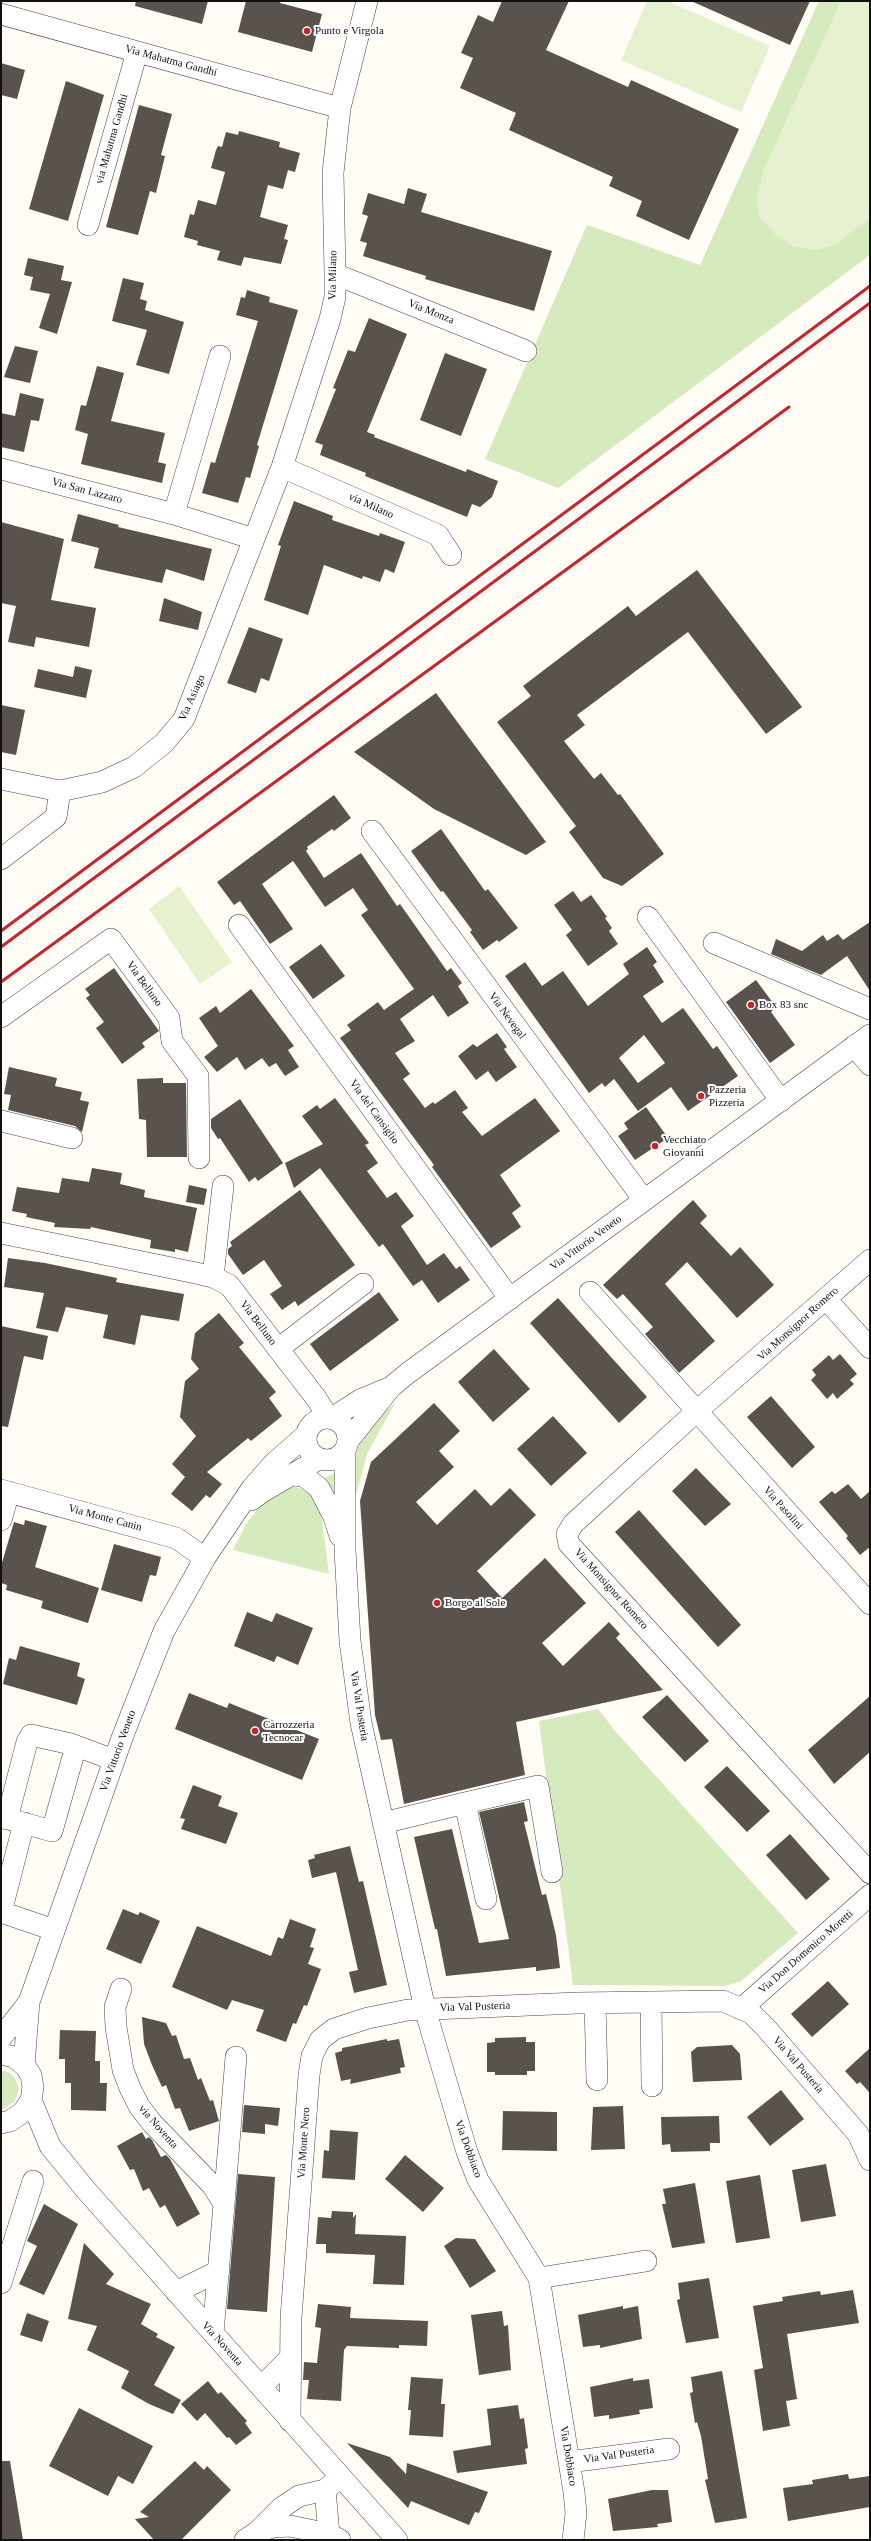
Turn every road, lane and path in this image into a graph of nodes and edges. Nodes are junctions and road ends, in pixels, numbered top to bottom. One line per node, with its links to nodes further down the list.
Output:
1 (367, 1): 4 (street, Via Milano)
2 (1, 14): 3 (street, Via Mahatma Gandhi)
3 (137, 52): 4 (street, Via Mahatma Gandhi); 5 (street, via Mahatma Gandhi)
4 (340, 108): 6 (street, Via Milano)
5 (88, 225)
6 (335, 274): 7 (street, Via Monza); 9 (street, Via Milano)
7 (526, 351)
8 (220, 356): 11 (street)
9 (282, 467): 12 (street, Via Milano); 13 (street, via Milano)
10 (1, 469): 11 (street, Via San Lazzaro)
11 (174, 514): 12 (street, Via San Lazzaro)
12 (254, 539): 15 (street, Via Asiago)
13 (451, 555)
14 (1, 779): 15 (street, Via Asiago)
15 (60, 791): 17 (street)
16 (372, 831): 30 (street, Via Nevegal)
17 (1, 859)
18 (648, 917): 25 (street)
19 (239, 925): 36 (street, Via del Cansiglio)
20 (714, 943): 21 (street)
21 (870, 1009)
22 (1, 1017): 28 (street, Via Belluno)
23 (862, 1040): 24 (street); 25 (street, Via Vittorio Veneto)
24 (870, 1065)
25 (781, 1101): 30 (street, Via Vittorio Veneto)
26 (1, 1120): 27 (street)
27 (72, 1138)
28 (199, 1158)
29 (223, 1186): 33 (street)
30 (644, 1200): 36 (street, Via Vittorio Veneto)
31 (1, 1233): 33 (street, Via Belluno)
32 (870, 1260): 37 (street, Via Monsignor Romero)
33 (213, 1277): 39 (street, Via Belluno)
34 (363, 1284): 39 (street)
35 (590, 1292): 42 (street, Via Pasolini)
36 (510, 1299): 41 (street, Via Vittorio Veneto)
37 (826, 1299): 38 (street); 42 (street, Via Monsignor Romero)
38 (870, 1348)
39 (278, 1349): 40 (street, Via Belluno)
40 (297, 1376): 43 (street, Via Belluno); 44 (street, Via Belluno)
41 (391, 1387): 43 (street, Via Vittorio Veneto); 45 (street, Via Vittorio Veneto)
42 (697, 1411): 53 (street, Via Pasolini); 60 (street, Via Monsignor Romero)
43 (330, 1417): 44 (street, Via Vittorio Veneto); 45 (street)
44 (307, 1431): 46 (street); 49 (street, Via Vittorio Veneto)
45 (346, 1446): 46 (street, Via Vittorio Veneto); 51 (street, Via Val Pusteria)
46 (319, 1459): 47 (street, Via Vittorio Veneto)
47 (292, 1475): 49 (street, Via Vittorio Veneto); 51 (street, Via Val Pusteria)
48 (5, 1491): 50 (street); 52 (street, Via Monte Canin)
49 (236, 1513): 52 (street, Via Vittorio Veneto)
50 (1, 1520)
51 (344, 1550): 58 (street, Via Val Pusteria)
52 (205, 1558): 55 (street, Via Vittorio Veneto)
53 (870, 1604)
54 (76, 1746): 55 (street); 57 (street); 57 (street)
55 (114, 1760): 64 (street, Via Vittorio Veneto)
56 (465, 1803): 58 (street); 59 (street); 62 (street)
57 (11, 1820): 63 (street)
58 (383, 1823): 69 (street, Via Val Pusteria)
59 (552, 1872)
60 (870, 1873)
61 (870, 1895): 70 (street, Via Don Domenico Moretti)
62 (486, 1899)
63 (1, 1912): 64 (street)
64 (54, 1930): 66 (street, Via Vittorio Veneto)
65 (121, 1989): 82 (street, via Noventa)
66 (29, 2002): 71 (street, Via Vittorio Veneto); 74 (street, Via Vittorio Veneto)
67 (651, 2002): 68 (street, Via Val Pusteria); 70 (street, Via Val Pusteria); 76 (street)
68 (595, 2003): 69 (street, Via Val Pusteria); 75 (street)
69 (424, 2009): 85 (street, Via Dobbiaco); 89 (street, Via Monte Nero)
70 (741, 2009): 80 (street, Via Val Pusteria)
71 (1, 2038)
72 (1, 2054): 74 (street)
73 (236, 2057): 82 (street, via Noventa)
74 (24, 2065): 77 (street)
75 (597, 2080)
76 (652, 2086)
77 (31, 2100): 78 (street); 79 (street, Via Noventa)
78 (6, 2122): 79 (street, Via Noventa)
79 (50, 2146): 87 (street, Via Noventa)
80 (870, 2160)
81 (34, 2181): 86 (street)
82 (224, 2204): 84 (street, via Noventa)
83 (646, 2261): 85 (street)
84 (219, 2271): 87 (street); 88 (street, via Noventa)
85 (539, 2278): 93 (street, Via Dobbiaco)
86 (1, 2282)
87 (176, 2292): 88 (street, Via Noventa)
88 (213, 2333): 90 (street, Via Noventa)
89 (290, 2358): 90 (street); 91 (street, Via Monte Nero)
90 (261, 2387): 91 (street, Via Noventa)
91 (290, 2421): 94 (street, Via Noventa)
92 (669, 2449): 93 (street, Via Val Pusteria)
93 (569, 2462): 98 (street, Via Dobbiaco)
94 (333, 2484): 95 (street); 96 (street); 97 (street, Via Noventa)
95 (251, 2536): 96 (street)
96 (334, 2537)
97 (397, 2540)
98 (573, 2540)

